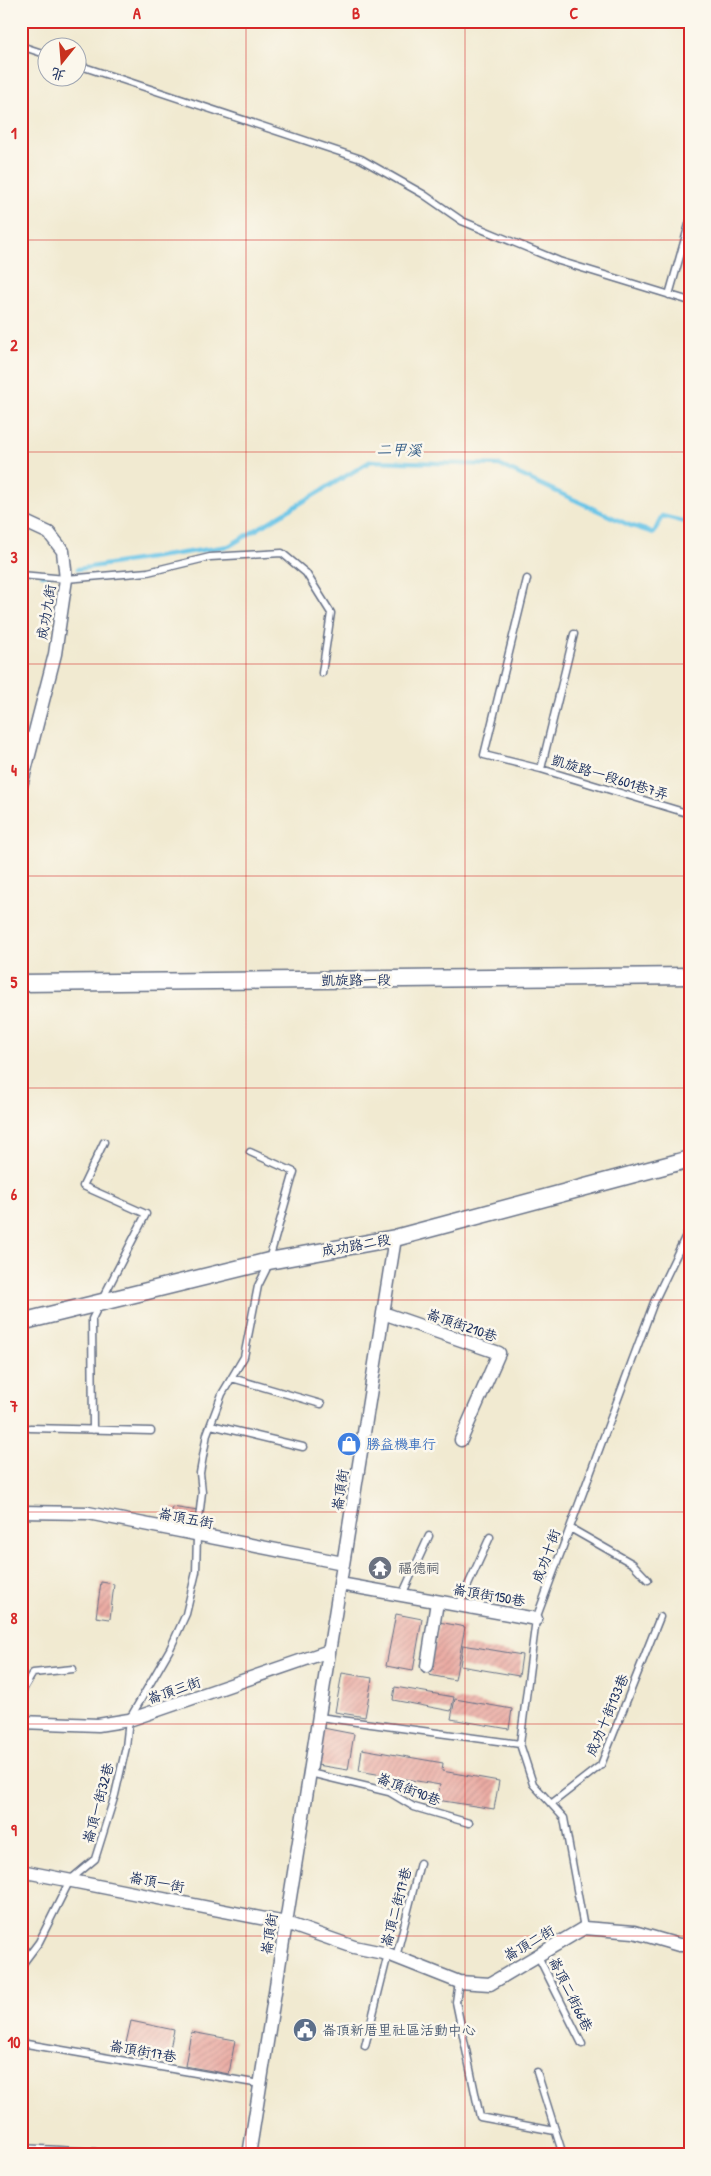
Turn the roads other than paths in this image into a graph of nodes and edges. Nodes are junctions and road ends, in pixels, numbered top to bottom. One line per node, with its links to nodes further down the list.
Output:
1 (21, 46): 2 (lane)
2 (38, 52)
3 (88, 68): 5 (lane)
4 (690, 221): 5 (lane)
5 (669, 295): 6 (lane)
6 (690, 301)
7 (21, 520): 9 (street, 成功九街)
8 (21, 575): 9 (lane)
9 (66, 579): 12 (lane); 14 (street, 成功九街)
10 (527, 579): 13 (lane)
11 (574, 634): 13 (lane, 凱旋路一段601巷7弄)
12 (322, 672)
13 (541, 770): 15 (lane, 凱旋路一段601巷7弄)
14 (21, 786)
15 (690, 814)
16 (690, 976): 17 (street, 凱旋路一段)
17 (21, 983)
18 (104, 1142): 24 (lane)
19 (250, 1152): 23 (lane)
20 (690, 1159): 22 (street, 成功路二段)
21 (690, 1227): 36 (lane, 成功十街)
22 (395, 1238): 23 (street, 成功路二段); 25 (street, 崙頂街)
23 (269, 1260): 24 (street, 成功路二段); 27 (lane)
24 (102, 1303): 26 (street, 成功路二段); 31 (lane)
25 (383, 1313): 33 (street, 崙頂街210巷); 40 (street, 崙頂街)
26 (21, 1322)
27 (232, 1378): 28 (lane); 29 (lane)
28 (321, 1404)
29 (211, 1425): 34 (lane); 37 (lane)
30 (30, 1428): 31 (lane)
31 (93, 1430): 32 (lane)
32 (151, 1431)
33 (461, 1440)
34 (303, 1447)
35 (21, 1512): 37 (street, 崙頂五街)
36 (570, 1528): 41 (lane); 47 (lane, 成功十街)
37 (197, 1536): 40 (street, 崙頂五街); 53 (lane)
38 (429, 1536): 43 (lane)
39 (490, 1537): 45 (lane)
40 (343, 1563): 42 (street, 崙頂街)
41 (648, 1580)
42 (340, 1584): 43 (street, 崙頂街150巷); 48 (street, 崙頂街)
43 (402, 1596): 44 (street, 崙頂街150巷)
44 (437, 1602): 45 (street, 崙頂街150巷); 49 (street, 崙頂街150巷)
45 (459, 1605): 47 (street, 崙頂街150巷)
46 (660, 1617): 57 (lane, 成功十街133巷)
47 (536, 1619): 55 (lane, 成功十街)
48 (330, 1650): 52 (street, 崙頂街); 53 (street, 崙頂三街)
49 (427, 1666)
50 (73, 1669): 51 (lane)
51 (21, 1693)
52 (319, 1717): 55 (lane); 56 (street, 崙頂街)
53 (128, 1720): 54 (street, 崙頂三街); 61 (lane, 崙頂一街32巷)
54 (21, 1722)
55 (520, 1744): 57 (lane, 成功十街)
56 (310, 1772): 58 (lane, 崙頂街90巷); 62 (street, 崙頂街)
57 (551, 1804): 63 (lane, 成功十街)
58 (469, 1823)
59 (420, 1863): 65 (lane, 崙頂二街17巷)
60 (21, 1871): 61 (street, 崙頂一街)
61 (70, 1880): 62 (street, 崙頂一街); 67 (lane)
62 (286, 1923): 65 (street, 崙頂二街); 73 (street, 崙頂街)
63 (584, 1928): 64 (street); 66 (street, 崙頂二街)
64 (690, 1945)
65 (392, 1956): 68 (street, 崙頂二街); 71 (lane)
66 (538, 1956): 68 (street, 崙頂二街); 70 (lane, 崙頂二街66巷)
67 (21, 1966)
68 (459, 1982): 74 (lane)
69 (21, 2043): 73 (lane, 崙頂街17巷)
70 (582, 2044)
71 (365, 2046)
72 (536, 2072): 74 (lane)
73 (260, 2084): 78 (street, 崙頂街)
74 (556, 2131): 79 (lane)
75 (21, 2150): 76 (street)
76 (58, 2154): 77 (street)
77 (94, 2155)
78 (249, 2155)
79 (563, 2155)

